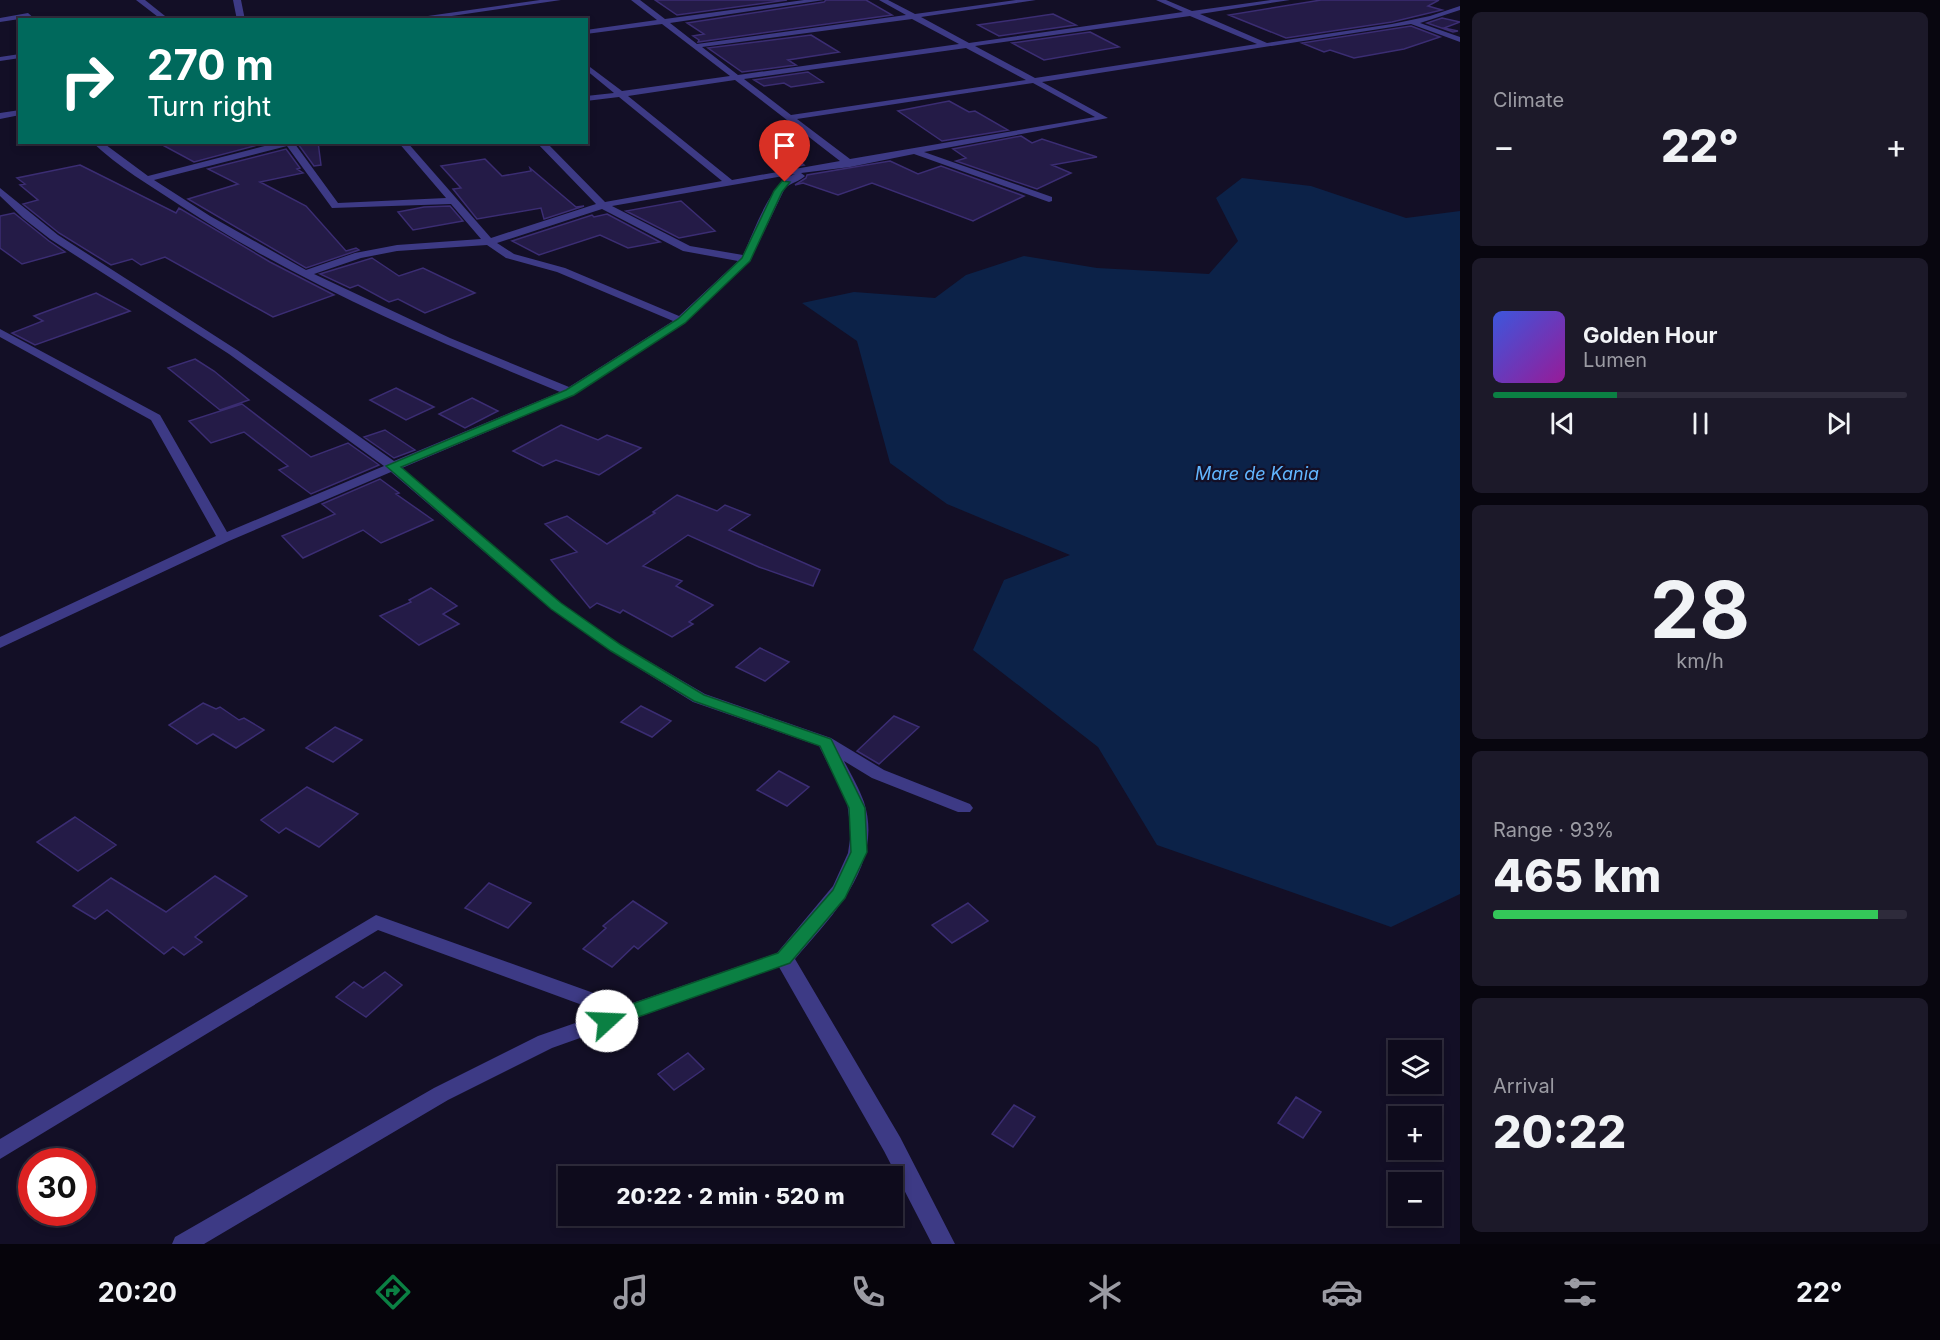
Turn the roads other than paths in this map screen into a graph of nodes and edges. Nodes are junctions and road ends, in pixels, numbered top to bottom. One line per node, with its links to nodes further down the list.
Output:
1 (140, 0): 16 (street)
2 (237, 0): 17 (street)
3 (501, 0): 11 (street)
4 (557, 0): 11 (street)
5 (635, 0): 20 (street)
6 (820, 0): 20 (street)
7 (883, 0): 14 (street)
8 (1032, 0): 14 (street)
9 (1160, 0): 13 (street)
10 (1286, 0): 13 (street)
11 (508, 6): 18 (street)
12 (1460, 8): 21 (street)
13 (1194, 15): 24 (street); 26 (street)
14 (913, 16): 25 (street); 26 (street)
15 (31, 18): 19 (street)
16 (164, 18)
17 (241, 18)
18 (418, 18)
19 (0, 20)
20 (663, 21): 22 (street); 25 (street)
21 (1413, 22): 23 (street); 24 (street)
22 (588, 32)
23 (1460, 40)
24 (1266, 45): 31 (street)
25 (696, 46): 30 (street)
26 (968, 46): 30 (street); 31 (street)
27 (18, 56): 28 (street)
28 (0, 59)
29 (588, 68): 32 (street)
30 (736, 77): 32 (street); 36 (street)
31 (1034, 81): 36 (street); 42 (street)
32 (621, 94): 33 (street); 45 (street)
33 (588, 99)
34 (18, 112): 35 (street)
35 (0, 116)
36 (790, 118): 43 (street)
37 (99, 144): 44 (street)
38 (288, 144): 44 (street)
39 (293, 144): 48 (street)
40 (404, 144): 48 (street)
41 (542, 144): 49 (street)
42 (915, 152): 43 (street); 47 (street)
43 (850, 164): 45 (street); 51 (street)
44 (147, 179): 52 (street)
45 (729, 183): 49 (street)
46 (0, 191): 56 (street)
47 (1048, 199)
48 (452, 201): 50 (street)
49 (603, 205): 50 (street); 51 (street)
50 (489, 242): 52 (street); 53 (street)
51 (746, 259): 53 (street)
52 (306, 273): 55 (street)
53 (681, 321): 55 (street)
54 (0, 332): 57 (street)
55 (570, 392): 56 (street)
56 (392, 466): 57 (street); 59 (street)
57 (224, 538): 58 (street)
58 (0, 643)
59 (825, 742): 60 (street); 61 (street)
60 (964, 808)
61 (784, 958): 62 (street); 65 (street)
62 (627, 1013): 63 (street); 64 (street)
63 (0, 1150)
64 (183, 1244)
65 (944, 1244)

